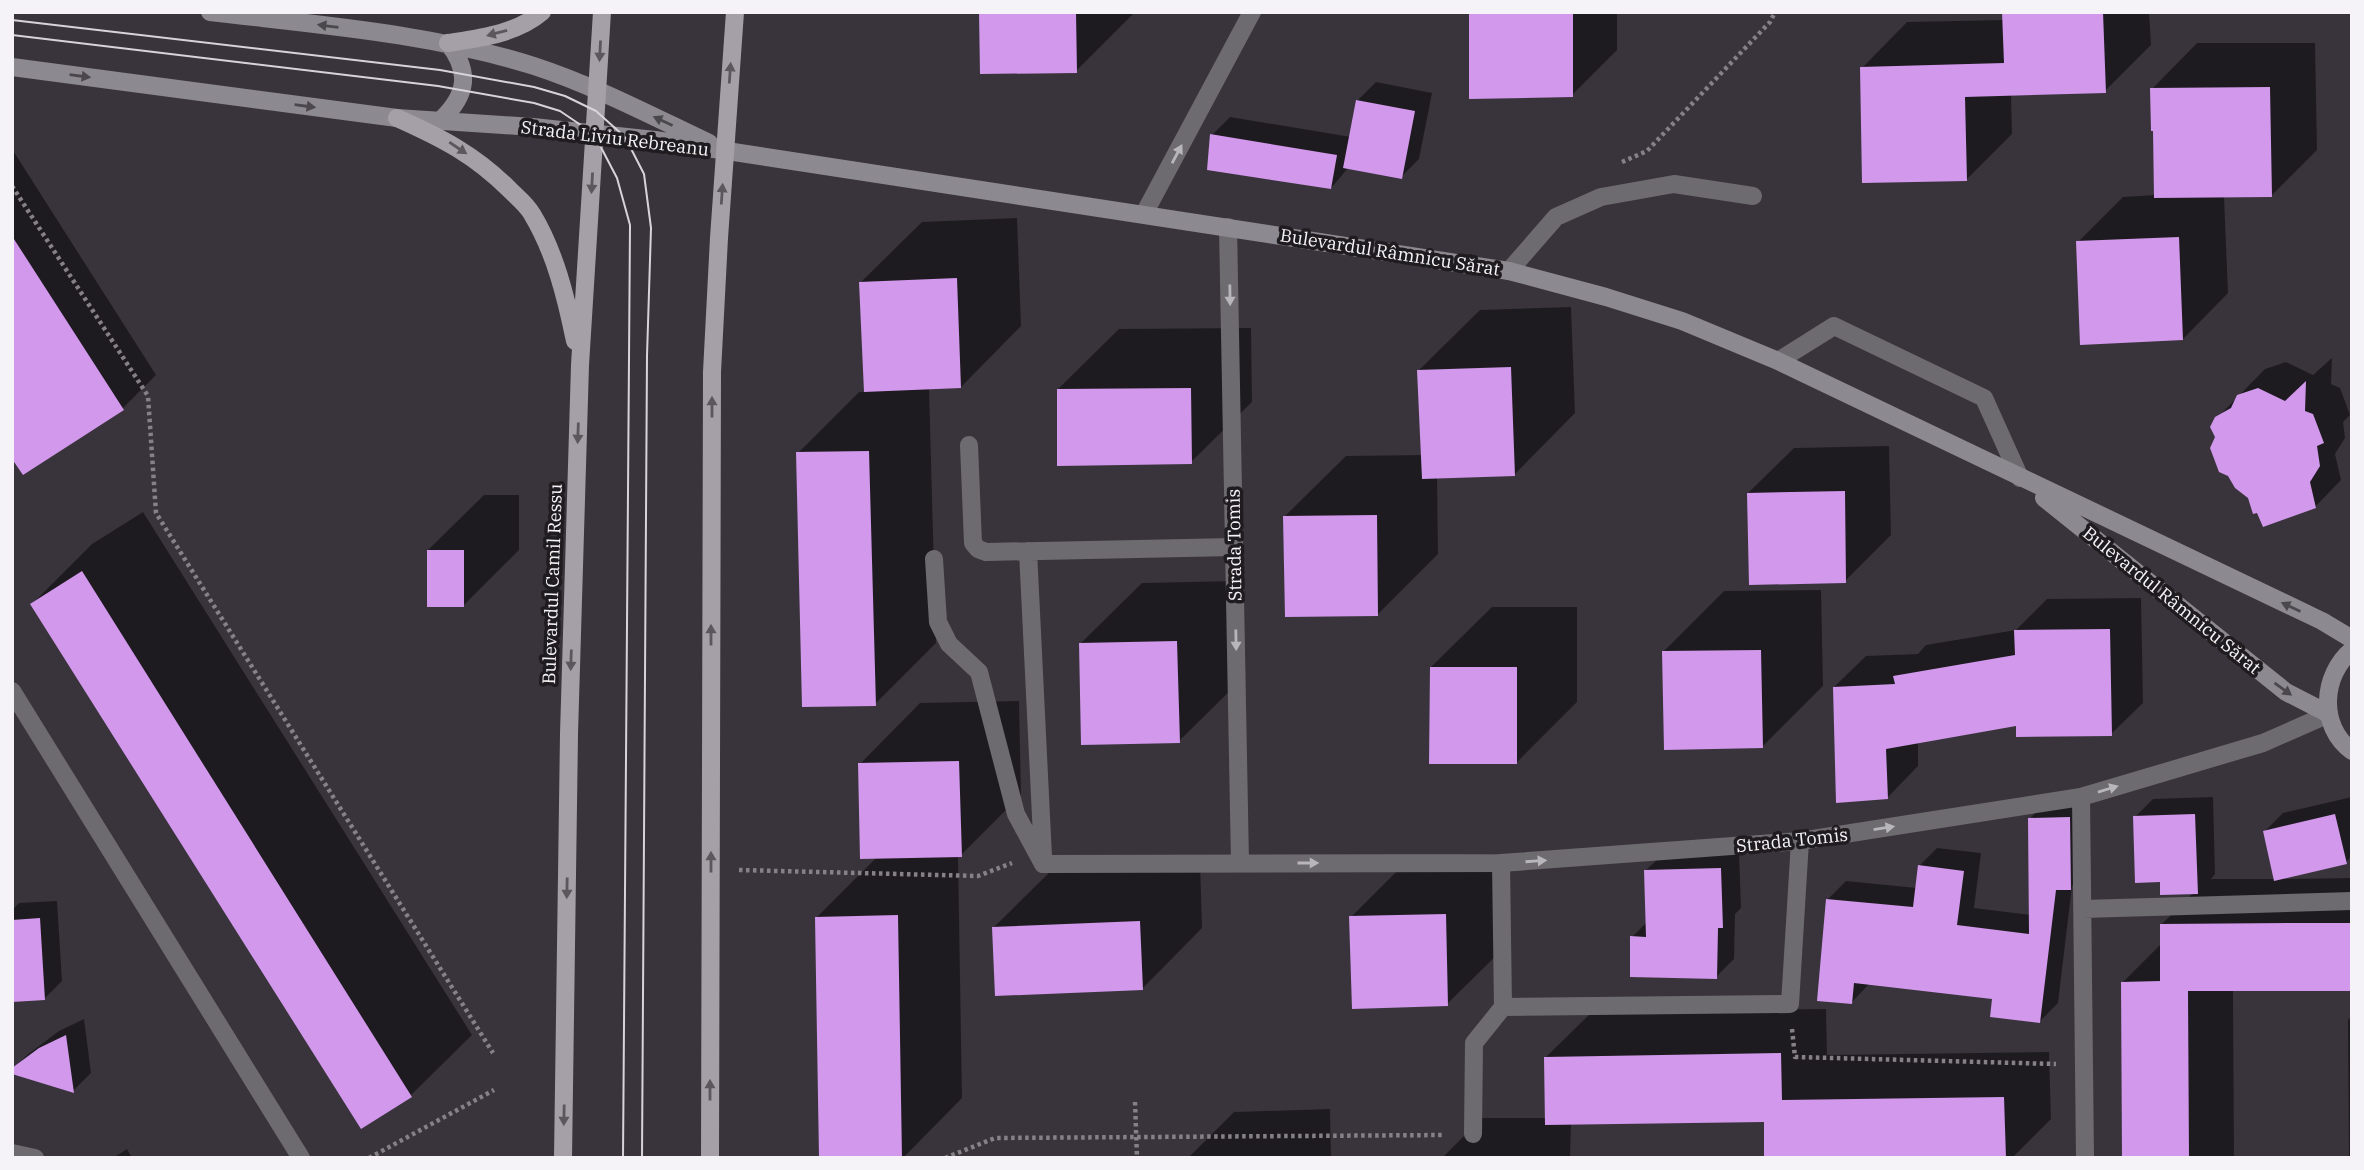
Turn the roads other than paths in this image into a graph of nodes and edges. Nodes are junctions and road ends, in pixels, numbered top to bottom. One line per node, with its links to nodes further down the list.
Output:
1 (210, 12): 6 (street, Strada Liviu Rebreanu, one-way to 1)
2 (542, 12): 6 (main road, one-way to 6)
3 (602, 12): 8 (main road, Bulevardul Camil Ressu, one-way to 8)
4 (735, 12): 12 (main road, one-way to 4)
5 (1252, 12): 14 (street, one-way to 5)
6 (447, 43): 8 (street, Strada Liviu Rebreanu); 10 (street)
7 (12, 67): 9 (street, Strada Liviu Rebreanu, one-way to 9)
8 (597, 90): 11 (main road, Bulevardul Camil Ressu); 12 (street, Strada Liviu Rebreanu, one-way to 8)
9 (397, 118): 10 (street, Strada Liviu Rebreanu); 18 (main road, one-way to 18)
10 (441, 120): 11 (street, Strada Liviu Rebreanu)
11 (594, 134): 12 (street, Strada Liviu Rebreanu); 18 (main road, Bulevardul Camil Ressu, one-way to 18)
12 (724, 151): 14 (street, Bulevardul Râmnicu Sărat); 42 (main road, one-way to 12)
13 (1752, 196): 16 (street)
14 (1144, 214): 15 (street, Bulevardul Râmnicu Sărat)
15 (1228, 227): 16 (street, Bulevardul Râmnicu Sărat); 21 (street, Strada Tomis, one-way to 21)
16 (1509, 271): 17 (street, Bulevardul Râmnicu Sărat)
17 (1778, 360): 20 (street, Bulevardul Râmnicu Sărat); 20 (street)
18 (580, 365): 41 (main road, Bulevardul Camil Ressu, one-way to 41)
19 (969, 445): 22 (street)
20 (2020, 478): 24 (street, Bulevardul Râmnicu Sărat, one-way to 20); 27 (street, Bulevardul Râmnicu Sărat, one-way to 27)
21 (1234, 547): 22 (street); 31 (street, Strada Tomis, one-way to 31)
22 (1028, 551): 33 (street)
23 (934, 559): 33 (street)
24 (2352, 639)
25 (2352, 650): 27 (street)
26 (12, 691): 40 (street)
27 (2329, 714): 28 (street); 29 (street, Strada Tomis, one-way to 27)
28 (2352, 751)
29 (2081, 797): 30 (street, Strada Tomis, one-way to 29); 35 (street)
30 (1800, 841): 32 (street, Strada Tomis, one-way to 30); 36 (street)
31 (1240, 863): 32 (street, Strada Tomis, one-way to 32); 33 (street, Strada Tomis)
32 (1501, 863): 36 (street)
33 (1043, 864)
34 (2352, 901): 35 (street)
35 (2083, 909): 43 (street)
36 (1503, 1007): 37 (street)
37 (1473, 1134)
38 (14, 1155): 39 (street)
39 (35, 1158)
40 (301, 1158)
41 (563, 1158)
42 (710, 1158)
43 (2085, 1158)

